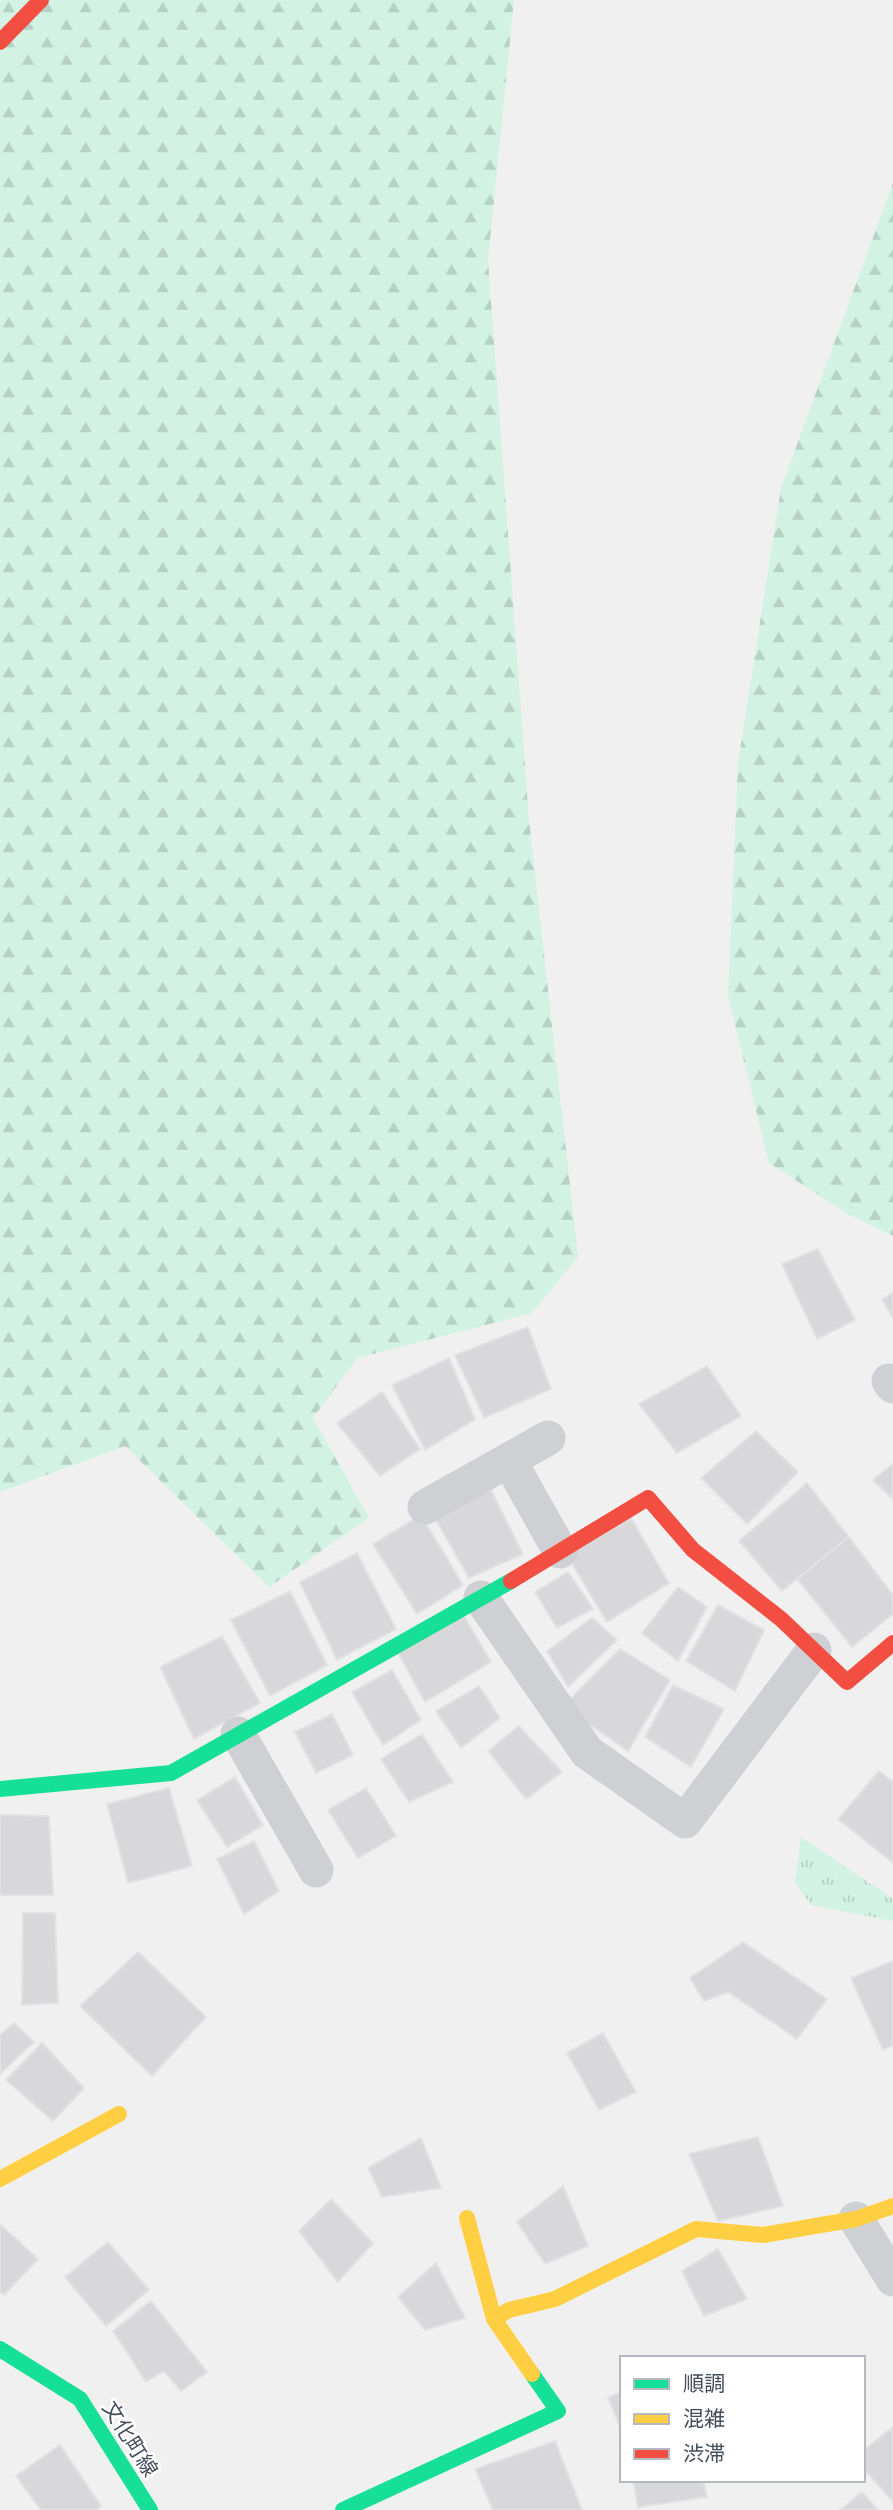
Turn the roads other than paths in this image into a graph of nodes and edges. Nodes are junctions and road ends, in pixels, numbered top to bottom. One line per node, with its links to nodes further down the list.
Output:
1 (41, 0): 2 (street)
2 (0, 42)
3 (548, 1438): 4 (street)
4 (509, 1460): 5 (street); 6 (street)
5 (425, 1507)
6 (560, 1551): 7 (street); 9 (street)
7 (481, 1598): 9 (street); 10 (street)
8 (893, 1643): 9 (street)
9 (814, 1650)
10 (238, 1734): 11 (street); 12 (street)
11 (0, 1789)
12 (316, 1870)
13 (119, 2114): 14 (street)
14 (0, 2179)
15 (893, 2206): 17 (street)
16 (467, 2218): 19 (street)
17 (856, 2219): 18 (street); 19 (street)
18 (893, 2279)
19 (494, 2319): 22 (street)
20 (0, 2349): 21 (street, 文化町線)
21 (150, 2510)
22 (343, 2510)

